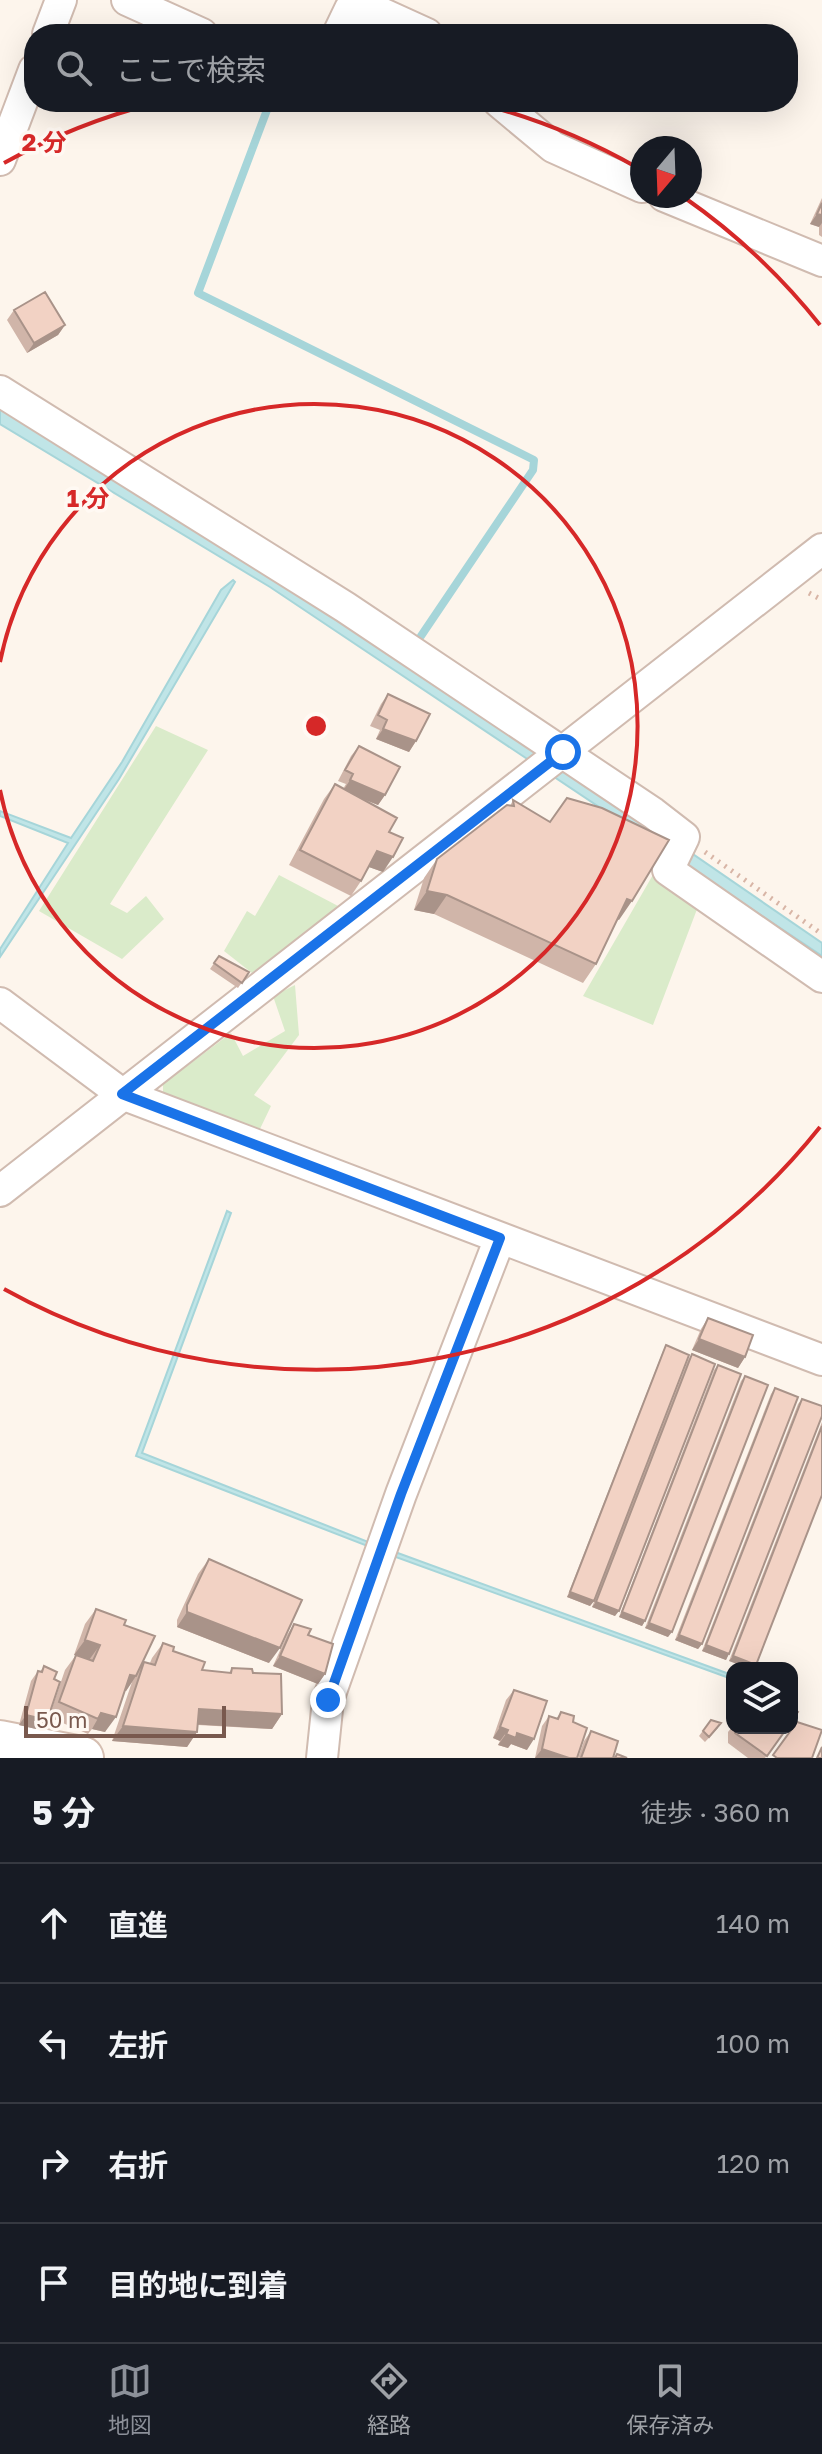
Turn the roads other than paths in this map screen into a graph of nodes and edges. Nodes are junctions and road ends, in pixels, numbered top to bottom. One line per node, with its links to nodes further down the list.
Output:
1 (61, 0): 3 (street)
2 (127, 0): 4 (street)
3 (52, 24)
4 (180, 24)
5 (343, 24): 6 (street)
6 (405, 24)
7 (24, 96): 9 (street)
8 (511, 112): 10 (street)
9 (0, 160)
10 (630, 182)
11 (693, 208): 12 (street)
12 (822, 261)
13 (0, 391): 15 (street)
14 (822, 549): 15 (street)
15 (563, 752): 16 (street); 18 (street)
16 (822, 977)
17 (0, 1003): 18 (street)
18 (122, 1094): 19 (street); 20 (street)
19 (0, 1191)
20 (500, 1238): 21 (street); 24 (street)
21 (822, 1360)
22 (0, 1742): 23 (main road)
23 (82, 1758)
24 (322, 1758)

